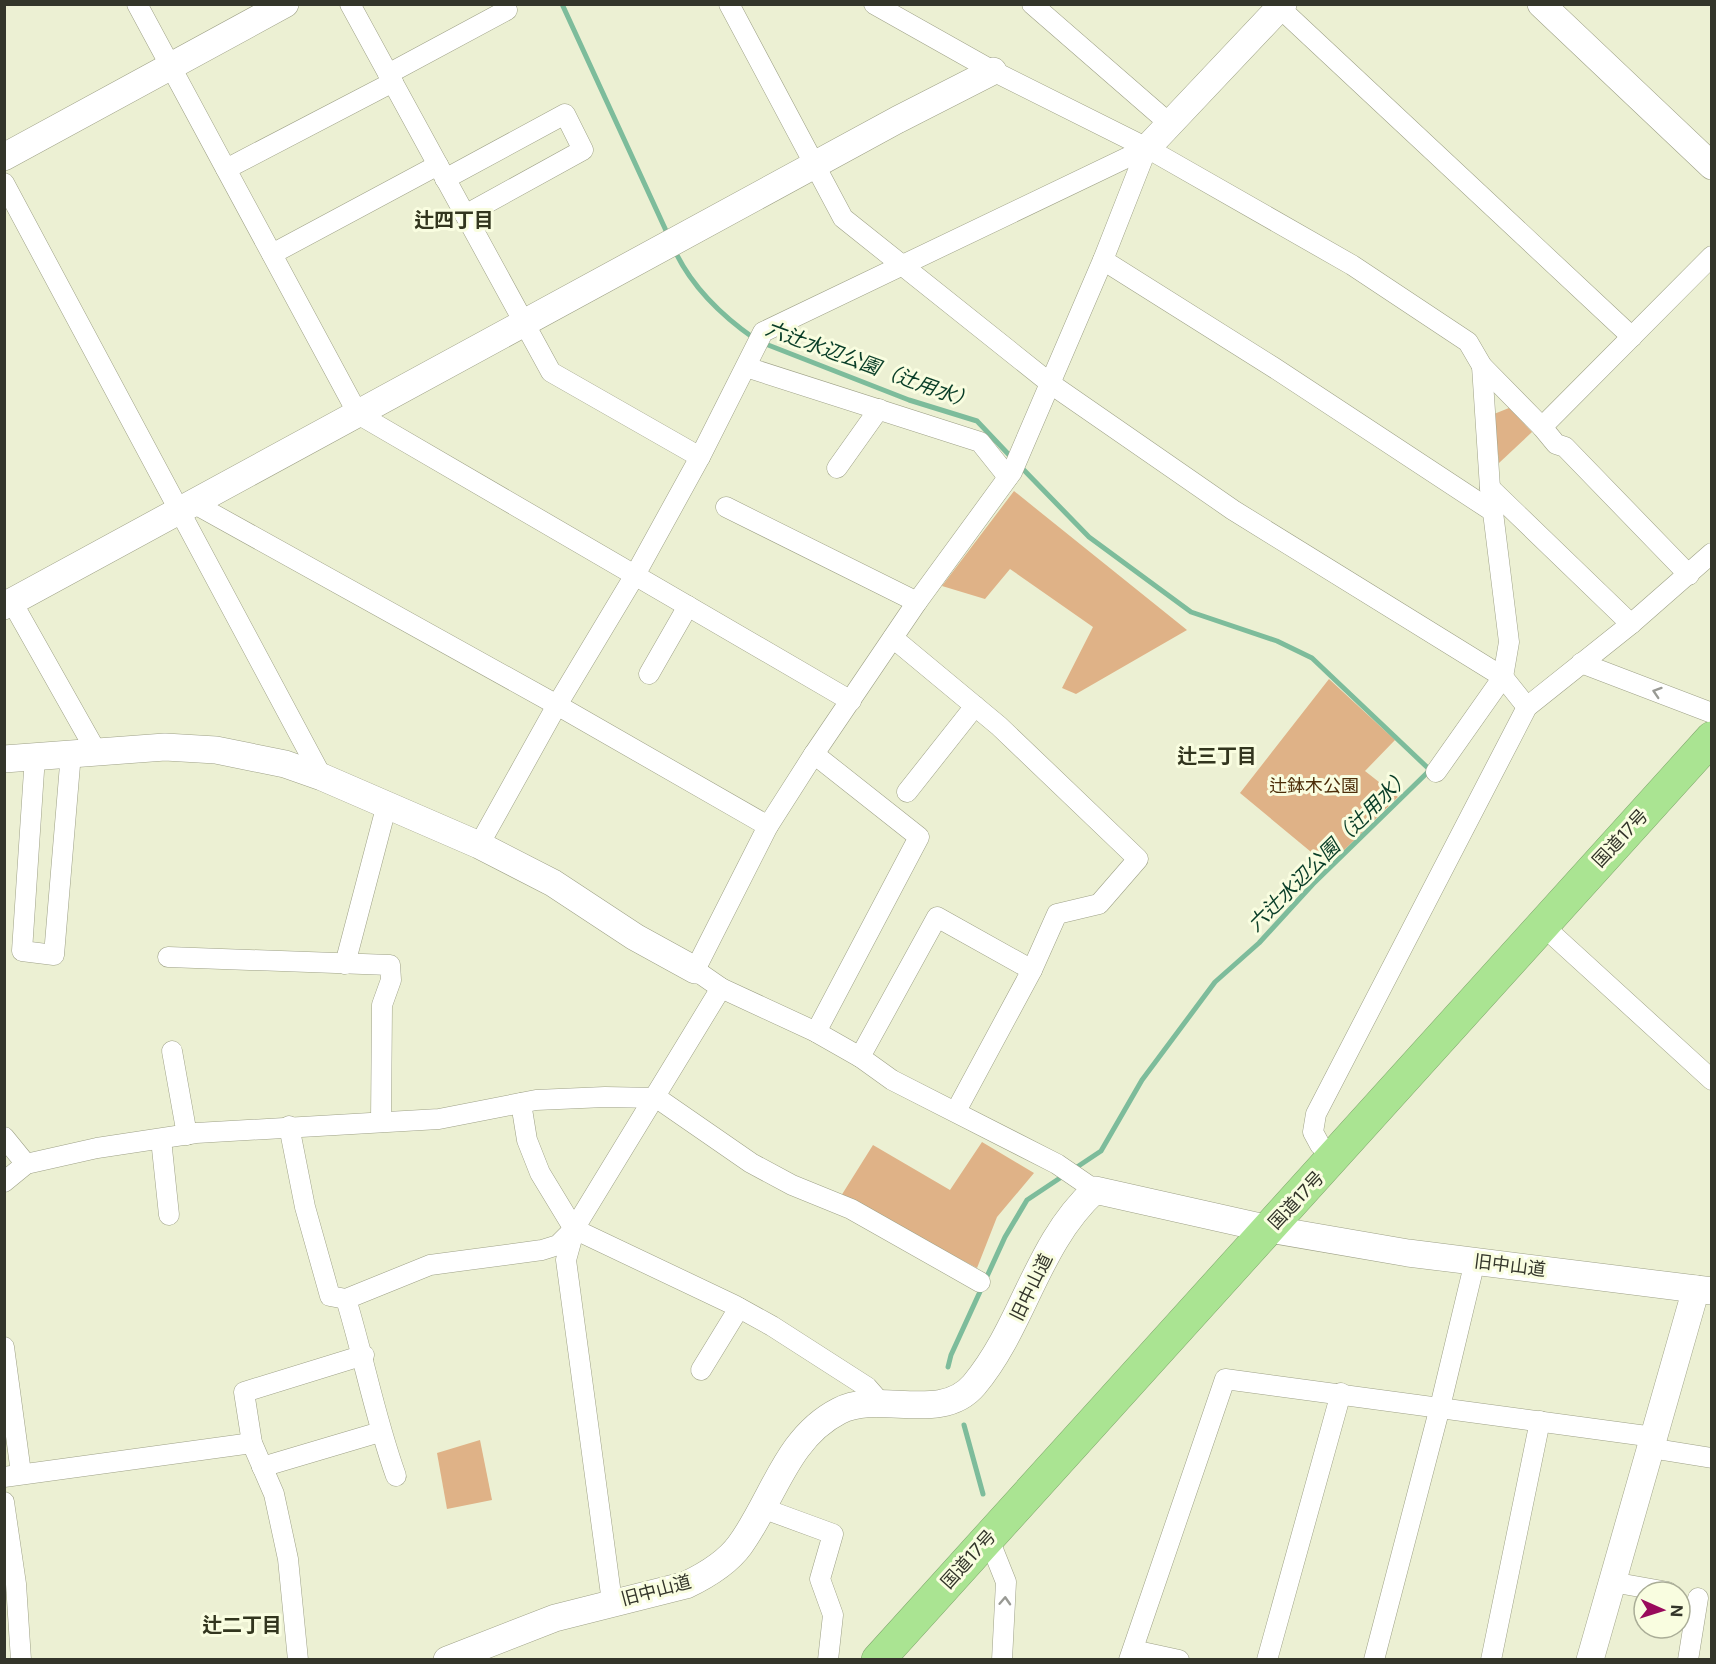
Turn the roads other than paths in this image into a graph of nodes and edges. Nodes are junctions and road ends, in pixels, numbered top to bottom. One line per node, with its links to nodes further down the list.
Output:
1 (137, 4): 10 (street)
2 (285, 4): 10 (street)
3 (350, 4): 12 (street)
4 (729, 4): 16 (street)
5 (874, 4): 11 (street)
6 (1032, 4): 13 (street)
7 (1541, 4): 17 (street)
8 (1281, 6): 13 (street); 27 (street)
9 (507, 9): 12 (street)
10 (171, 67): 15 (street); 18 (street)
11 (993, 71): 14 (street); 16 (street)
12 (390, 78): 18 (street); 19 (street)
13 (1170, 124): 14 (street)
14 (1147, 148): 24 (street); 25 (street); 28 (street)
15 (4, 157)
16 (815, 166): 25 (street); 26 (street)
17 (1712, 166)
18 (226, 169): 22 (street)
19 (442, 172): 21 (street); 21 (street); 22 (street)
20 (4, 183): 39 (street)
21 (465, 215): 26 (street)
22 (272, 254): 32 (street)
23 (1712, 256): 27 (street)
24 (1103, 260): 30 (street); 40 (street)
25 (902, 264): 29 (street); 30 (street)
26 (524, 322): 32 (street); 34 (street)
27 (1632, 337): 33 (street)
28 (1482, 366): 33 (street); 37 (street)
29 (746, 367): 31 (street); 34 (street)
30 (1051, 384): 36 (street); 51 (street)
31 (879, 409): 35 (street); 36 (street)
32 (358, 414): 39 (street); 42 (street)
33 (1542, 427): 43 (street)
34 (700, 456): 42 (street)
35 (837, 468)
36 (1008, 477): 44 (street)
37 (1490, 488): 40 (street); 47 (street)
38 (726, 507): 44 (street)
39 (188, 508): 45 (street); 53 (street); 63 (street)
40 (1492, 511): 51 (street)
41 (1712, 553): 43 (street)
42 (635, 575): 46 (street); 53 (street)
43 (1689, 575): 47 (street)
44 (917, 602): 48 (street)
45 (8, 604): 58 (street)
46 (688, 606): 50 (street); 52 (street)
47 (1632, 624): 49 (street)
48 (893, 638): 52 (street); 54 (street)
49 (1581, 663): 55 (street); 56 (street, one-way to 49)
50 (650, 674)
51 (1503, 677): 55 (street); 62 (street)
52 (851, 700): 59 (street)
53 (557, 705): 66 (street); 67 (street)
54 (975, 706): 64 (street); 72 (street)
55 (1527, 707): 86 (street)
56 (1712, 713)
57 (1712, 738): 68 (highway, 国道17号)
58 (83, 752): 60 (street); 60 (street); 63 (street)
59 (814, 754): 66 (street); 74 (street)
60 (35, 756): 61 (street)
61 (4, 759)
62 (1436, 772)
63 (322, 777): 65 (street)
64 (907, 792)
65 (387, 804): 67 (street); 70 (street)
66 (768, 826): 71 (street)
67 (479, 845): 71 (street)
68 (1541, 924): 77 (street); 86 (highway, 国道17号)
69 (168, 957): 70 (street)
70 (345, 964): 81 (street)
71 (695, 970): 73 (street)
72 (1032, 970): 76 (street); 80 (street)
73 (722, 988): 74 (street); 78 (street)
74 (816, 1032): 76 (street)
75 (171, 1051): 83 (street)
76 (860, 1057): 80 (street)
77 (1712, 1080)
78 (657, 1098): 79 (street); 91 (street); 94 (street)
79 (521, 1103): 81 (street); 91 (street)
80 (956, 1111): 89 (street)
81 (381, 1122): 82 (street)
82 (289, 1126): 83 (street); 96 (street)
83 (187, 1135): 85 (street)
84 (4, 1137): 87 (street)
85 (161, 1138): 87 (street); 90 (street)
86 (1336, 1155): 92 (highway, 国道17号)
87 (26, 1164): 88 (street)
88 (4, 1182)
89 (1095, 1190): 92 (street, 旧中山道); 102 (street, 旧中山道)
90 (169, 1215)
91 (574, 1229): 96 (street); 97 (street); 119 (street)
92 (1269, 1229): 93 (street, 旧中山道); 114 (highway, 国道17号)
93 (1475, 1261): 95 (street, 旧中山道); 103 (street)
94 (980, 1282)
95 (1704, 1290): 106 (street)
96 (346, 1299): 99 (street)
97 (739, 1308): 100 (street); 102 (street)
98 (4, 1347): 110 (street)
99 (363, 1355): 105 (street); 107 (street)
100 (701, 1370)
101 (1341, 1393): 103 (street); 121 (street); 129 (street)
102 (881, 1403): 113 (street, 旧中山道)
103 (1440, 1407): 104 (street); 130 (street)
104 (1540, 1420): 106 (street); 131 (street)
105 (380, 1432): 109 (street); 111 (street)
106 (1652, 1442): 108 (street); 115 (street)
107 (252, 1443): 109 (street); 110 (street)
108 (1712, 1458)
109 (262, 1467): 123 (street)
110 (13, 1475)
111 (396, 1476)
112 (4, 1502): 116 (street)
113 (762, 1508): 119 (street, 旧中山道); 125 (street)
114 (988, 1537): 126 (highway, 国道17号); 127 (street, one-way to 114)
115 (1612, 1582): 117 (street); 132 (street)
116 (10, 1585): 122 (street)
117 (1632, 1586)
118 (1696, 1597): 133 (street)
119 (612, 1602): 120 (street, 旧中山道)
120 (488, 1650): 124 (street, 旧中山道)
121 (1131, 1654): 128 (street)
122 (21, 1659)
123 (298, 1659)
124 (447, 1659)
125 (828, 1659)
126 (878, 1659)
127 (1002, 1659)
128 (1179, 1659)
129 (1267, 1659)
130 (1374, 1659)
131 (1491, 1659)
132 (1590, 1659)
133 (1688, 1659)

